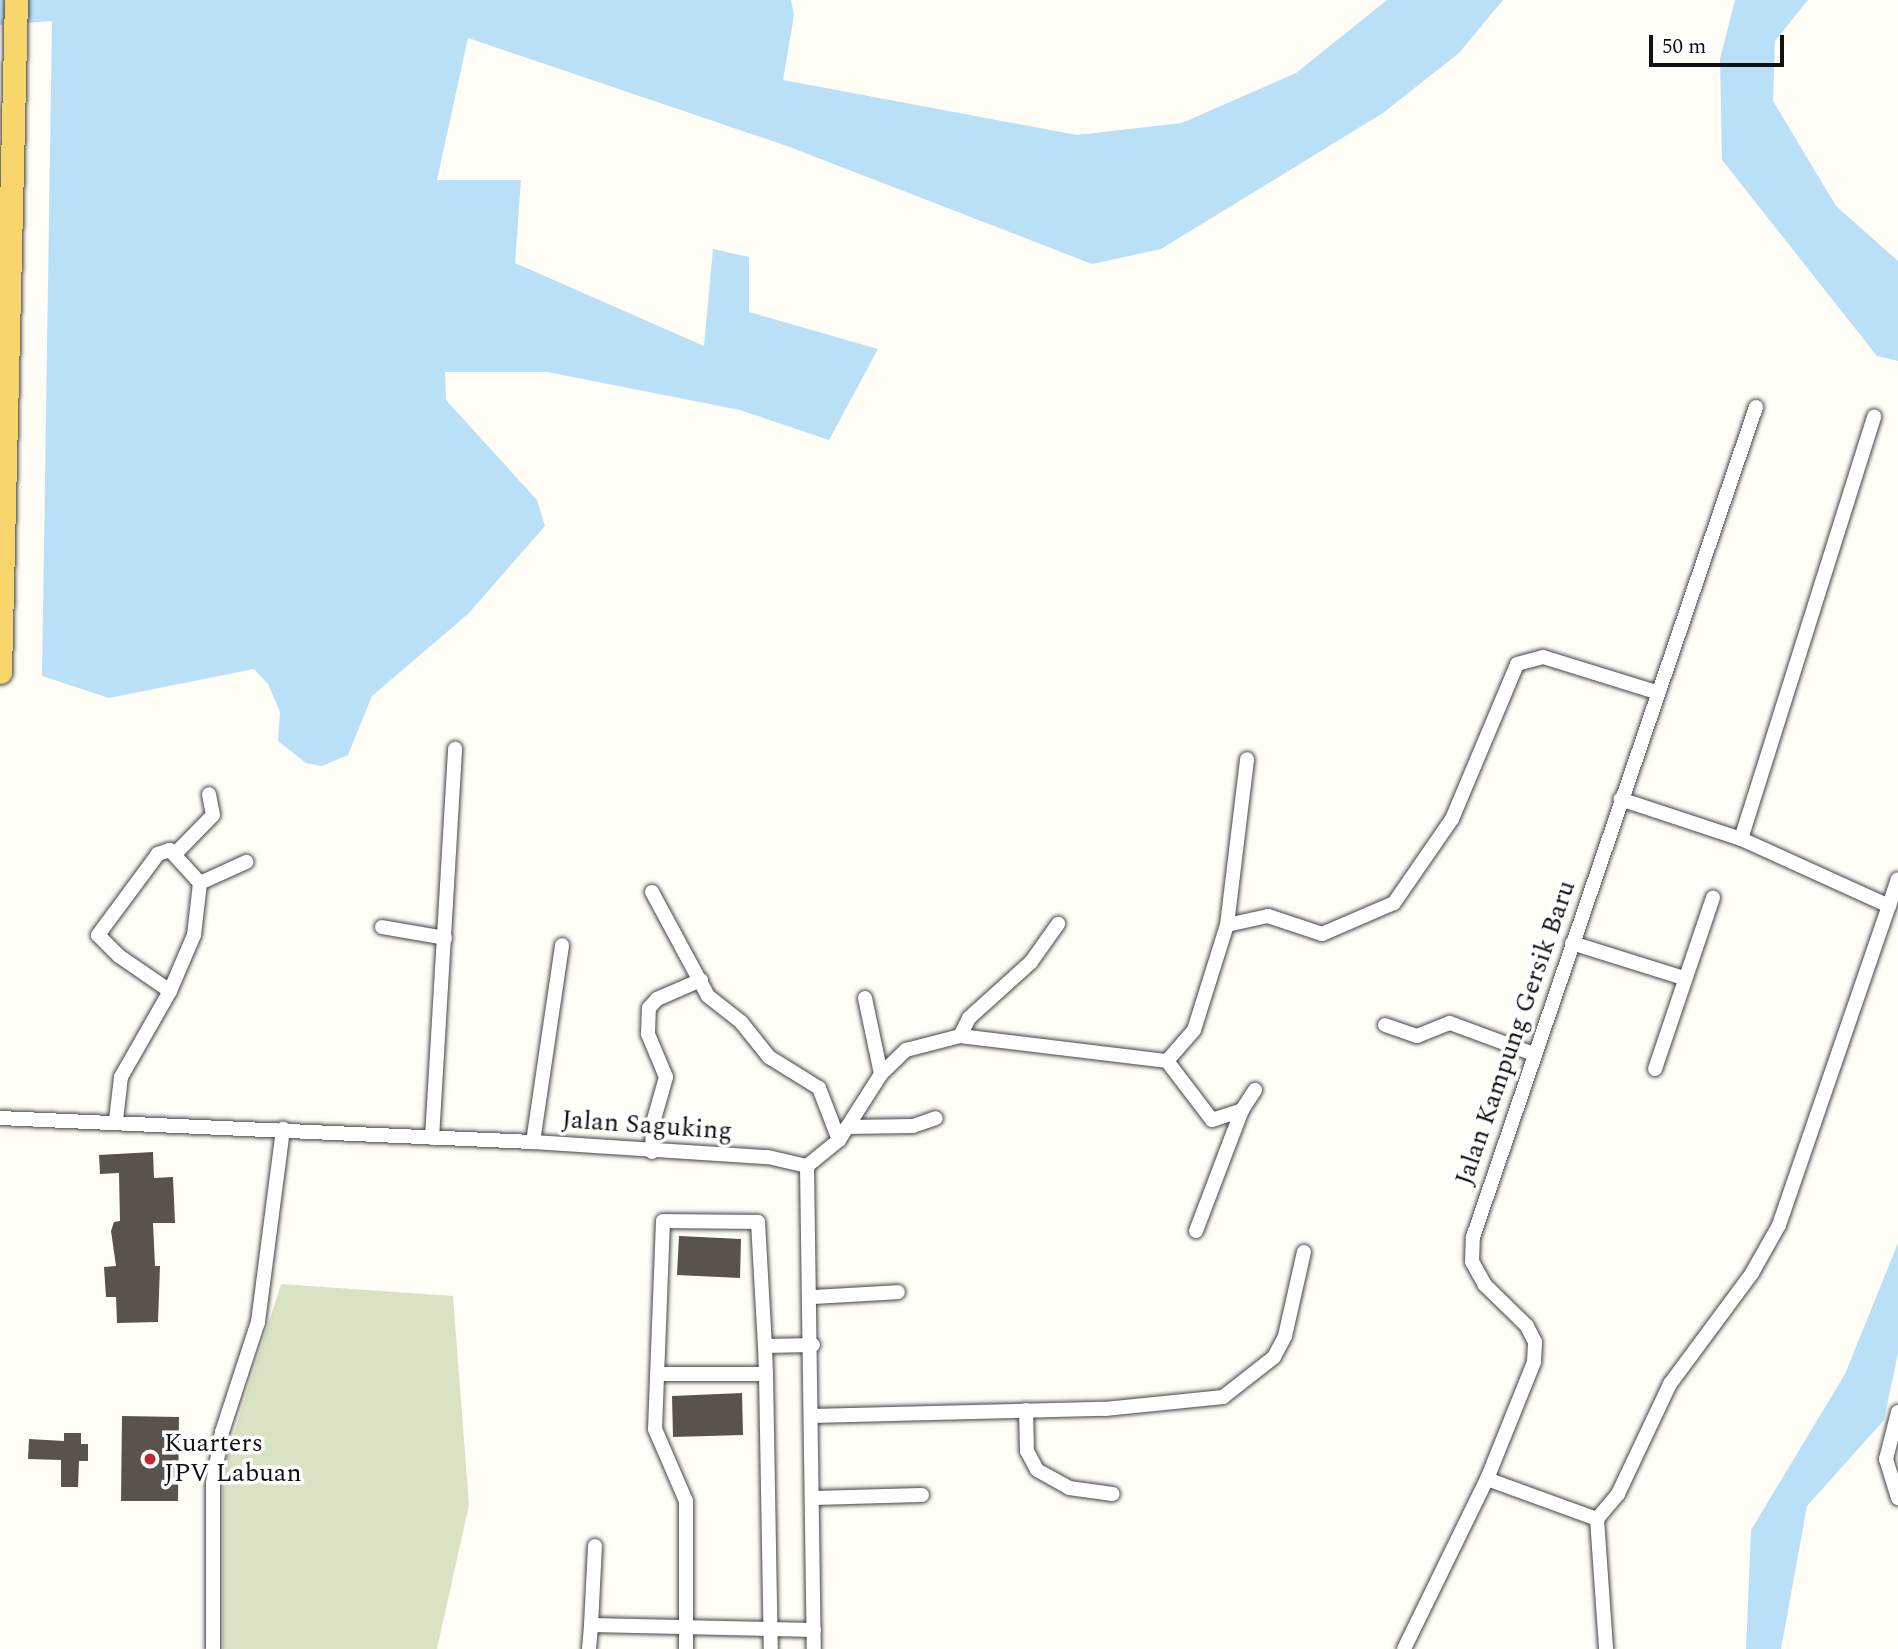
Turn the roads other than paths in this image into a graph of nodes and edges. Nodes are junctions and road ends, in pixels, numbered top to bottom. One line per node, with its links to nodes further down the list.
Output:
1 (16, 0): 4 (main road)
2 (1756, 407): 5 (street, Jalan Kampung Gersik Baru)
3 (1874, 416): 10 (street)
4 (0, 672)
5 (1656, 692): 9 (street, Jalan Kampung Gersik Baru); 19 (street)
6 (455, 749): 21 (street)
7 (1247, 760): 19 (street)
8 (209, 794): 11 (street)
9 (1620, 799): 10 (street); 22 (street, Jalan Kampung Gersik Baru)
10 (1741, 839): 17 (street)
11 (175, 854): 14 (street); 26 (street)
12 (246, 862): 14 (street)
13 (1898, 879): 17 (street)
14 (200, 883): 26 (street)
15 (652, 892): 25 (street)
16 (1713, 898): 24 (street)
17 (1889, 906): 61 (street)
18 (1058, 923): 29 (street)
19 (1227, 925): 31 (street)
20 (382, 927): 21 (street)
21 (445, 938): 41 (street)
22 (1572, 943): 24 (street); 30 (street, Jalan Kampung Gersik Baru)
23 (562, 945): 42 (street)
24 (1684, 978): 32 (street)
25 (701, 980): 40 (street); 43 (street)
26 (170, 991): 38 (street)
27 (865, 998): 33 (street)
28 (1385, 1025): 30 (street)
29 (960, 1036): 31 (street); 33 (street)
30 (1534, 1054): 56 (street, Jalan Kampung Gersik Baru)
31 (1167, 1061): 35 (street)
32 (1655, 1069)
33 (881, 1074): 40 (street)
34 (1255, 1090): 35 (street)
35 (1242, 1110): 45 (street)
36 (0, 1118): 38 (street, Jalan Saguking)
37 (936, 1118): 40 (street)
38 (116, 1120): 39 (street, Jalan Saguking)
39 (283, 1129): 41 (street, Jalan Saguking); 67 (street)
40 (843, 1133): 44 (street)
41 (432, 1138): 42 (street, Jalan Saguking)
42 (533, 1142): 43 (street, Jalan Saguking)
43 (652, 1152): 44 (street, Jalan Saguking)
44 (807, 1166): 48 (street)
45 (1196, 1231)
46 (1304, 1252): 53 (street)
47 (898, 1292): 48 (street)
48 (812, 1297): 49 (street)
49 (813, 1345): 50 (street); 55 (street)
50 (765, 1346): 51 (street); 52 (street)
51 (657, 1374): 52 (street); 64 (street)
52 (765, 1374): 65 (street)
53 (1026, 1410): 55 (street); 57 (street)
54 (1898, 1412): 60 (street)
55 (811, 1416): 59 (street)
56 (1487, 1479): 61 (street); 72 (street, Jalan Kampung Gersik Baru)
57 (1112, 1494)
58 (922, 1495): 59 (street)
59 (813, 1498): 66 (street)
60 (1898, 1498)
61 (1597, 1518): 73 (street)
62 (595, 1546): 63 (street)
63 (591, 1625): 64 (street); 68 (street)
64 (686, 1630): 65 (street); 69 (street)
65 (771, 1630): 66 (street); 70 (street)
66 (814, 1630): 71 (street)
67 (213, 1649)
68 (589, 1649)
69 (686, 1649)
70 (771, 1649)
71 (814, 1649)
72 (1404, 1649)
73 (1606, 1649)

